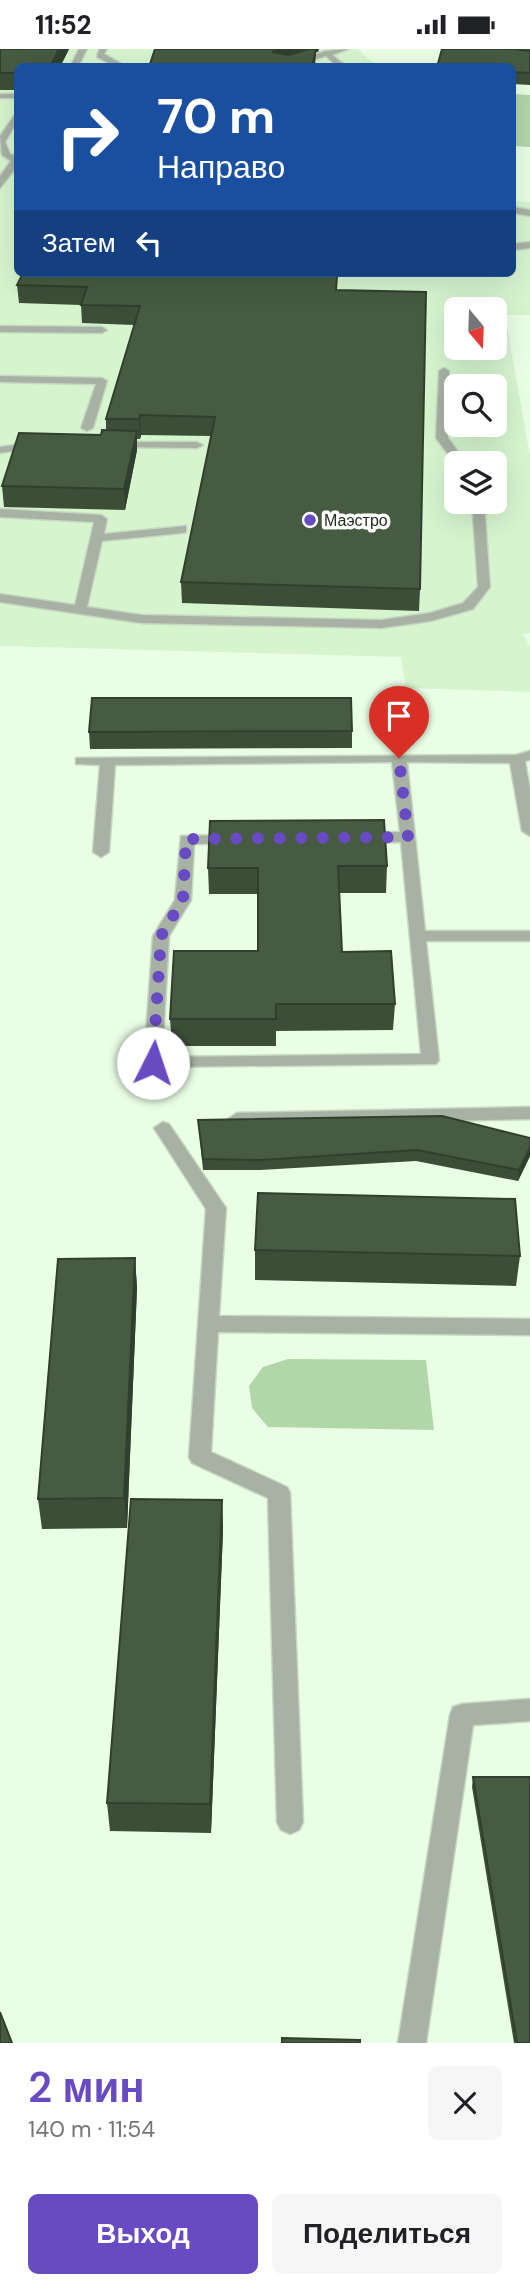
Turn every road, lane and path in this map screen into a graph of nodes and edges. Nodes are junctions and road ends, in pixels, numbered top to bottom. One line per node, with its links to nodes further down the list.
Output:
1 (103, 49): 4 (lane)
2 (344, 49): 3 (lane)
3 (326, 53): 5 (lane); 6 (lane)
4 (115, 63)
5 (292, 63)
6 (338, 63)
7 (14, 119): 8 (lane)
8 (14, 159)
9 (14, 163): 10 (lane)
10 (0, 185)
11 (0, 329): 12 (lane)
12 (102, 330)
13 (444, 371): 20 (lane)
14 (0, 379): 15 (lane)
15 (86, 428)
16 (52, 444): 19 (lane)
17 (105, 445): 18 (lane)
18 (197, 445)
19 (0, 450)
20 (452, 451)
21 (0, 513): 24 (lane)
22 (479, 514): 26 (lane)
23 (182, 529): 24 (lane)
24 (97, 538): 26 (lane)
25 (0, 598): 26 (lane)
26 (80, 610)
27 (523, 757): 28 (lane); 31 (lane)
28 (399, 758): 30 (lane); 32 (lane)
29 (81, 761): 30 (lane)
30 (108, 761): 33 (lane)
31 (530, 831)
32 (408, 837): 34 (lane); 34 (lane)
33 (101, 852)
34 (418, 936): 35 (lane)
35 (530, 936)
36 (530, 1113): 37 (lane)
37 (219, 1119)
38 (163, 1128): 39 (lane)
39 (207, 1324): 40 (lane); 42 (lane)
40 (530, 1327)
41 (530, 1710): 43 (lane)
42 (290, 1822)
43 (412, 2043)

